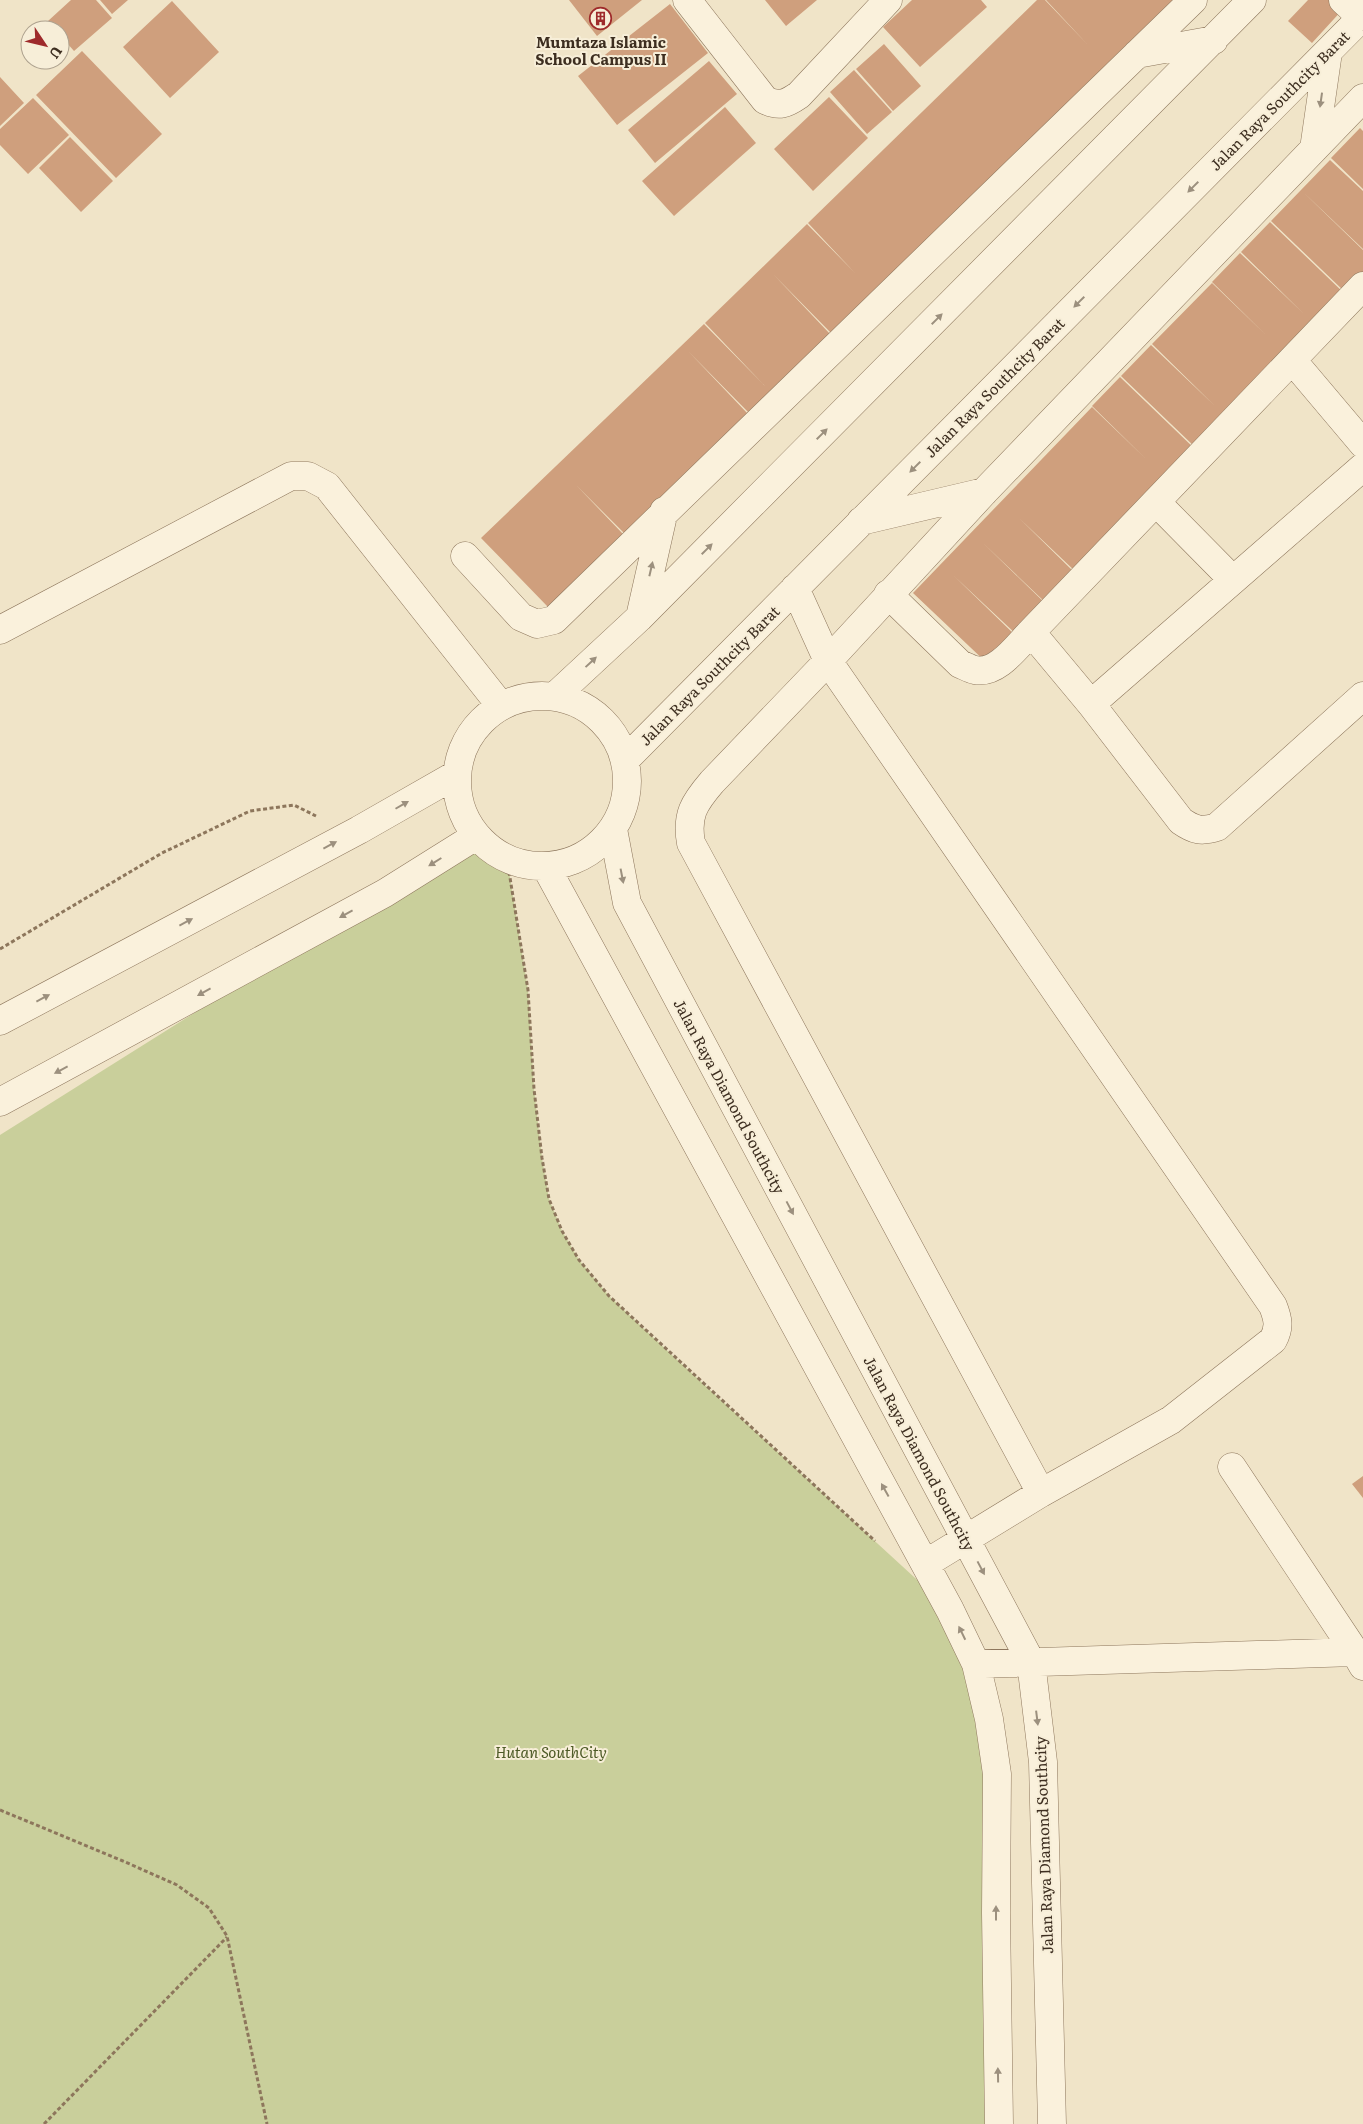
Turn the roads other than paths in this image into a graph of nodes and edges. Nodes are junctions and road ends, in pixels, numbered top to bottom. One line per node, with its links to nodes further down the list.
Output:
1 (687, 0): 2 (street)
2 (888, 0)
3 (1193, 0): 8 (street)
4 (1252, 0): 6 (street)
5 (1356, 11): 7 (street, Jalan Raya Southcity Barat)
6 (1214, 40): 8 (street); 23 (street, one-way to 6)
7 (1328, 52): 10 (street, one-way to 10); 18 (street, Jalan Raya Southcity Barat, one-way to 18)
8 (1137, 54): 17 (street)
9 (1363, 98): 10 (street)
10 (1314, 149): 15 (street)
11 (1363, 286): 12 (street)
12 (1292, 361): 13 (street); 16 (street)
13 (1363, 444)
14 (1363, 466): 20 (street)
15 (984, 492): 18 (street); 22 (street)
16 (1156, 502): 20 (street); 25 (street)
17 (664, 511): 19 (street); 23 (street, one-way to 17)
18 (861, 521): 21 (street, Jalan Raya Southcity Barat)
19 (465, 556)
20 (1233, 580): 29 (street)
21 (795, 588): 26 (street); 31 (street, Jalan Raya Southcity Barat)
22 (888, 594): 25 (street); 26 (street)
23 (640, 617): 27 (street, one-way to 23)
24 (0, 630): 30 (street)
25 (1031, 632): 29 (street)
26 (828, 661): 39 (street); 39 (street)
27 (555, 696): 30 (street); 31 (street)
28 (1363, 696): 29 (street)
29 (1091, 704)
30 (501, 706): 32 (street)
31 (625, 760): 33 (street)
32 (457, 774): 34 (street); 36 (street, one-way to 32)
33 (613, 828): 35 (street); 40 (street, Jalan Raya Diamond Southcity, one-way to 40)
34 (476, 836): 35 (street); 37 (street, one-way to 37)
35 (546, 866): 41 (street, one-way to 35)
36 (0, 1021)
37 (0, 1102)
38 (1232, 1467): 42 (street)
39 (1042, 1493): 40 (street)
40 (966, 1540): 41 (street); 43 (street, Jalan Raya Diamond Southcity, one-way to 43)
41 (925, 1564): 44 (street, one-way to 41)
42 (1359, 1659): 43 (street)
43 (1031, 1662): 44 (street); 46 (street, Jalan Raya Diamond Southcity, one-way to 46)
44 (976, 1664): 45 (street, one-way to 44)
45 (999, 2124)
46 (1052, 2124)

